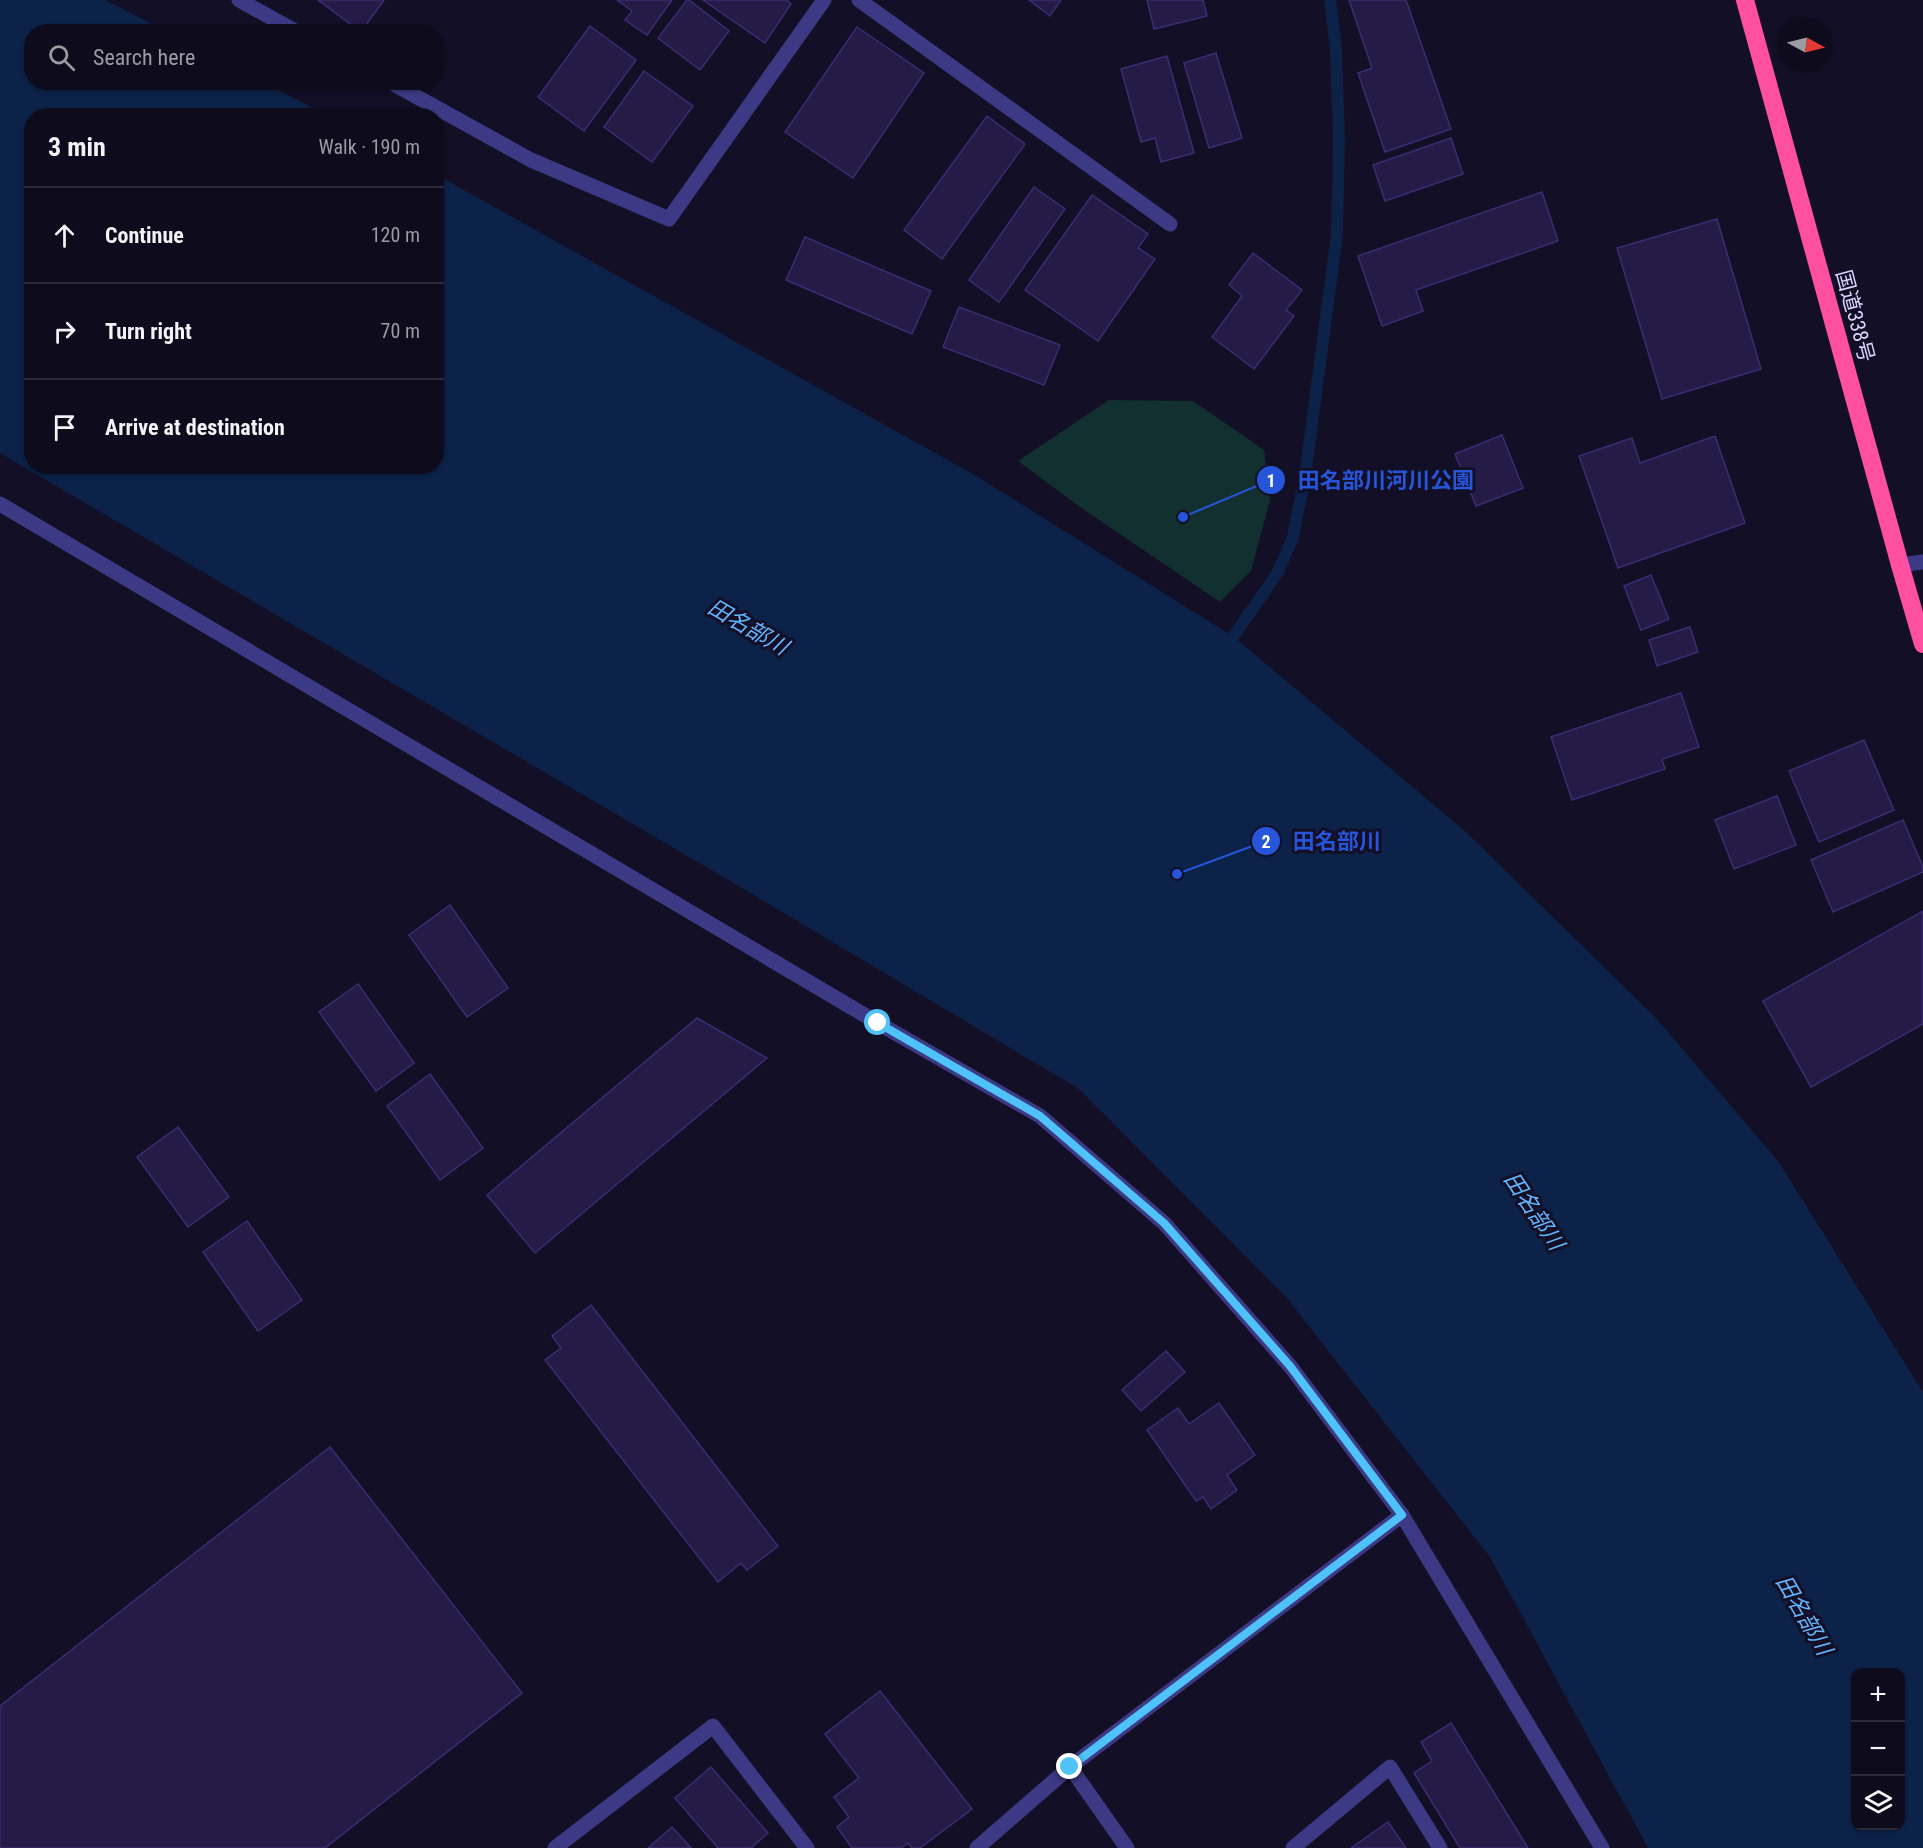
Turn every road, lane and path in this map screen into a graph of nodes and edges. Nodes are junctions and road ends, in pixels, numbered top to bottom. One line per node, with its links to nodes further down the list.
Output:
1 (239, 0): 5 (street)
2 (824, 0): 8 (street)
3 (859, 0): 9 (street)
4 (1745, 0): 12 (highway, 国道338号)
5 (282, 24)
6 (404, 90): 7 (street)
7 (437, 108)
8 (444, 112)
9 (1170, 224)
10 (0, 504): 14 (street)
11 (1923, 562): 12 (street)
12 (1900, 565): 13 (highway, 国道338号)
13 (1923, 644)
14 (1402, 1515): 15 (street); 22 (street)
15 (1070, 1767): 18 (street); 19 (street)
16 (555, 1848): 17 (street)
17 (807, 1848)
18 (977, 1848)
19 (1128, 1848)
20 (1293, 1848): 21 (street)
21 (1440, 1848)
22 (1602, 1848)

